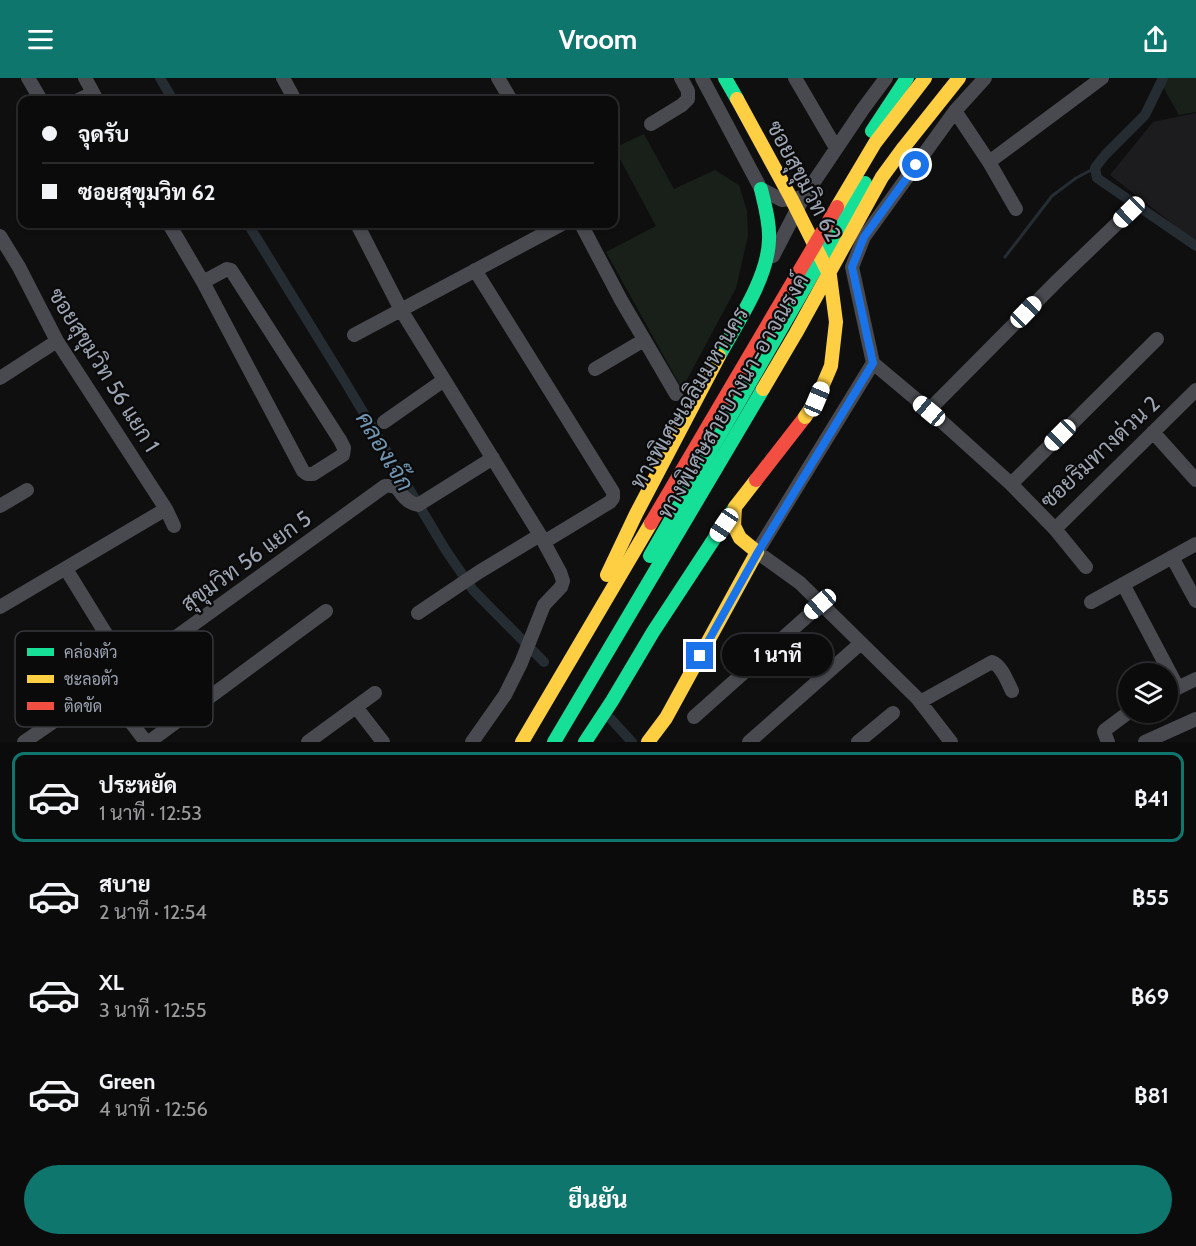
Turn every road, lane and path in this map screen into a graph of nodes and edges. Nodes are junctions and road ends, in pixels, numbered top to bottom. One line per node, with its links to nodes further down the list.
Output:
1 (28, 78): 16 (street)
2 (85, 78): 17 (street)
3 (283, 78): 18 (street)
4 (498, 78): 19 (street)
5 (681, 78): 21 (street)
6 (702, 78): 24 (street)
7 (725, 78): 55 (main road, ซอยสุขุมวิท 62, bridge)
8 (795, 78): 22 (street)
9 (886, 78): 22 (street)
10 (907, 78): 65 (main road, ทางพิเศษเฉลิมมหานคร)
11 (925, 78): 98 (main road, ทางพิเศษสายบางนา-อาจณรงค์, bridge)
12 (938, 78): 99 (main road, ทางพิเศษเฉลิมมหานคร)
13 (959, 78): 100 (main road, ทางพิเศษสายบางนา-อาจณรงค์, bridge)
14 (985, 78): 20 (street)
15 (1102, 78): 23 (street)
16 (39, 96)
17 (94, 96)
18 (293, 96)
19 (509, 96)
20 (955, 111): 23 (street); 41 (street)
21 (651, 124)
22 (836, 148): 25 (street)
23 (989, 162): 26 (street)
24 (761, 189): 25 (street); 34 (main road)
25 (803, 198): 34 (street)
26 (1016, 209)
27 (1129, 212): 47 (street)
28 (171, 228): 35 (street)
29 (359, 228): 36 (street)
30 (554, 228): 33 (street)
31 (583, 228): 39 (street)
32 (0, 236): 40 (street, ซอยสุขุมวิท 56 แยก 1)
33 (475, 270): 36 (street); 59 (street)
34 (762, 276): 65 (main road)
35 (203, 282): 35 (street)
36 (401, 310): 37 (street); 44 (street)
37 (354, 335)
38 (1157, 339): 52 (street)
39 (644, 340): 42 (street); 46 (street)
40 (57, 341): 43 (street); 56 (street, ซอยสุขุมวิท 56 แยก 1)
41 (873, 363): 47 (street, ซอยริมทางด่วน 2); 61 (street)
42 (595, 369)
43 (0, 378)
44 (444, 380): 48 (street); 50 (street)
45 (1196, 390): 49 (street, ซอยริมทางด่วน 2)
46 (676, 394)
47 (929, 411): 52 (street, ซอยริมทางด่วน 2)
48 (384, 422)
49 (1153, 432): 51 (street); 58 (street, ซอยริมทางด่วน 2)
50 (493, 458): 59 (street); 74 (street, สุขุมวิท 56 แยก 5)
51 (1196, 480)
52 (1011, 484): 58 (street, ซอยริมทางด่วน 2)
53 (27, 490): 54 (street)
54 (0, 506)
55 (735, 507): 61 (main road); 101 (main road, ซอยสุขุมวิท 62)
56 (166, 509): 57 (street, ซอยสุขุมวิท 56 แยก 1); 64 (street)
57 (174, 526)
58 (1055, 529): 63 (street)
59 (542, 539): 72 (street); 96 (street)
60 (1196, 543): 62 (street)
61 (758, 552): 69 (street); 92 (main road)
62 (1172, 557): 66 (street); 67 (street)
63 (1086, 567)
64 (66, 569): 70 (street); 73 (street)
65 (607, 575): 97 (main road, ทางพิเศษเฉลิมมหานคร)
66 (1123, 584): 68 (street); 76 (street)
67 (1196, 601)
68 (1091, 602)
69 (820, 604): 75 (street); 85 (street)
70 (0, 607)
71 (326, 611): 81 (street)
72 (418, 613)
73 (104, 631)
74 (184, 631)
75 (861, 643): 82 (street); 102 (street)
76 (1160, 663)
77 (1196, 679): 78 (street)
78 (1178, 687)
79 (1012, 691): 82 (street)
80 (375, 693): 83 (street)
81 (213, 694)
82 (920, 702): 104 (street)
83 (356, 707): 94 (street); 95 (street)
84 (893, 713): 103 (street)
85 (694, 717)
86 (1196, 719): 106 (street)
87 (1118, 720): 105 (street)
88 (49, 727): 91 (street, สุขุมวิท 56 แยก 5)
89 (135, 727): 93 (street)
90 (167, 727): 93 (street)
91 (31, 740)
92 (649, 741)
93 (147, 742)
94 (308, 742)
95 (383, 742)
96 (472, 742)
97 (510, 742)
98 (522, 742)
99 (546, 742)
100 (554, 742)
101 (585, 742)
102 (748, 742)
103 (858, 742)
104 (951, 742)
105 (1108, 742)
106 (1145, 742)

